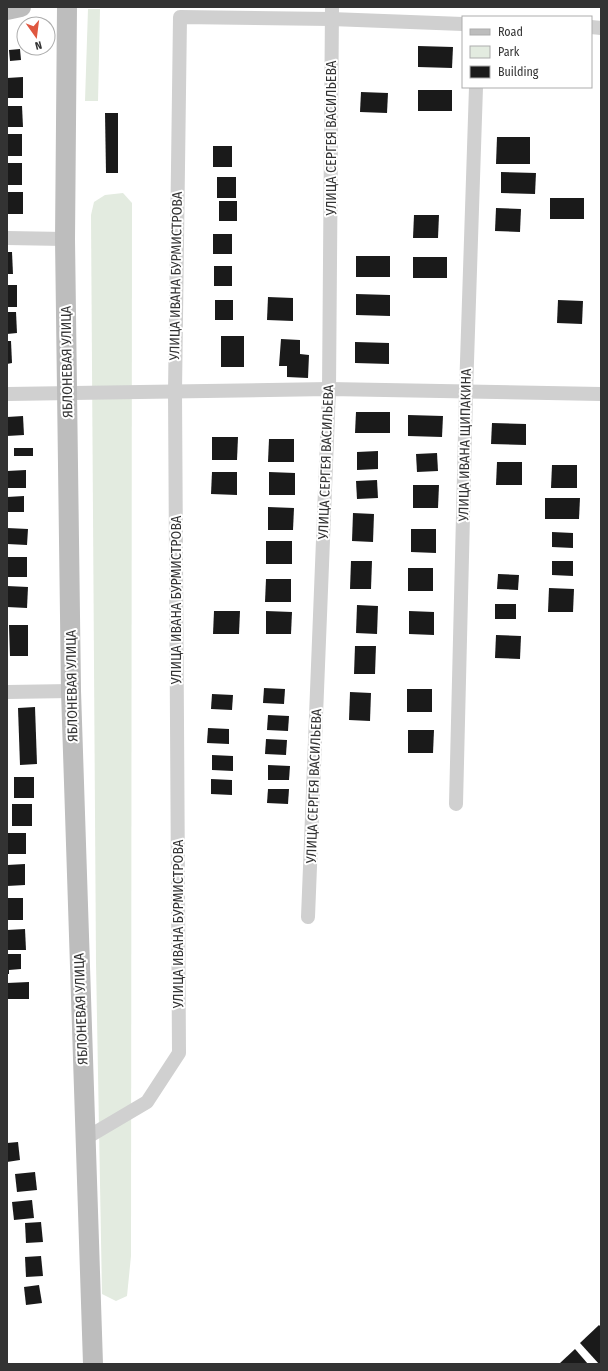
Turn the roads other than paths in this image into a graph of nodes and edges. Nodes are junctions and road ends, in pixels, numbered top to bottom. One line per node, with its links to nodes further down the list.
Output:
1 (21, 7): 3 (street)
2 (67, 7): 8 (street, ЯБЛОНЕВАЯ УЛИЦА)
3 (7, 10)
4 (332, 13): 5 (street); 9 (street, УЛИЦА СЕРГЕЯ ВАСИЛЬЕВА); 10 (street, УЛИЦА ИВАНА БУРМИСТРОВА)
5 (462, 24)
6 (476, 88): 11 (street, УЛИЦА ИВАНА ЩИПАКИНА)
7 (7, 238): 8 (street)
8 (64, 239): 13 (street, ЯБЛОНЕВАЯ УЛИЦА)
9 (329, 389): 10 (street); 11 (street); 18 (street, УЛИЦА СЕРГЕЯ ВАСИЛЬЕВА)
10 (175, 392): 13 (street); 19 (street, УЛИЦА ИВАНА БУРМИСТРОВА)
11 (466, 392): 14 (street); 17 (street, УЛИЦА ИВАНА ЩИПАКИНА)
12 (7, 394): 13 (street)
13 (68, 394): 15 (street, ЯБЛОНЕВАЯ УЛИЦА)
14 (601, 394)
15 (71, 691): 16 (street); 19 (street, ЯБЛОНЕВАЯ УЛИЦА)
16 (7, 692)
17 (456, 804)
18 (308, 917)
19 (86, 1138): 20 (street, ЯБЛОНЕВАЯ УЛИЦА)
20 (93, 1364)

